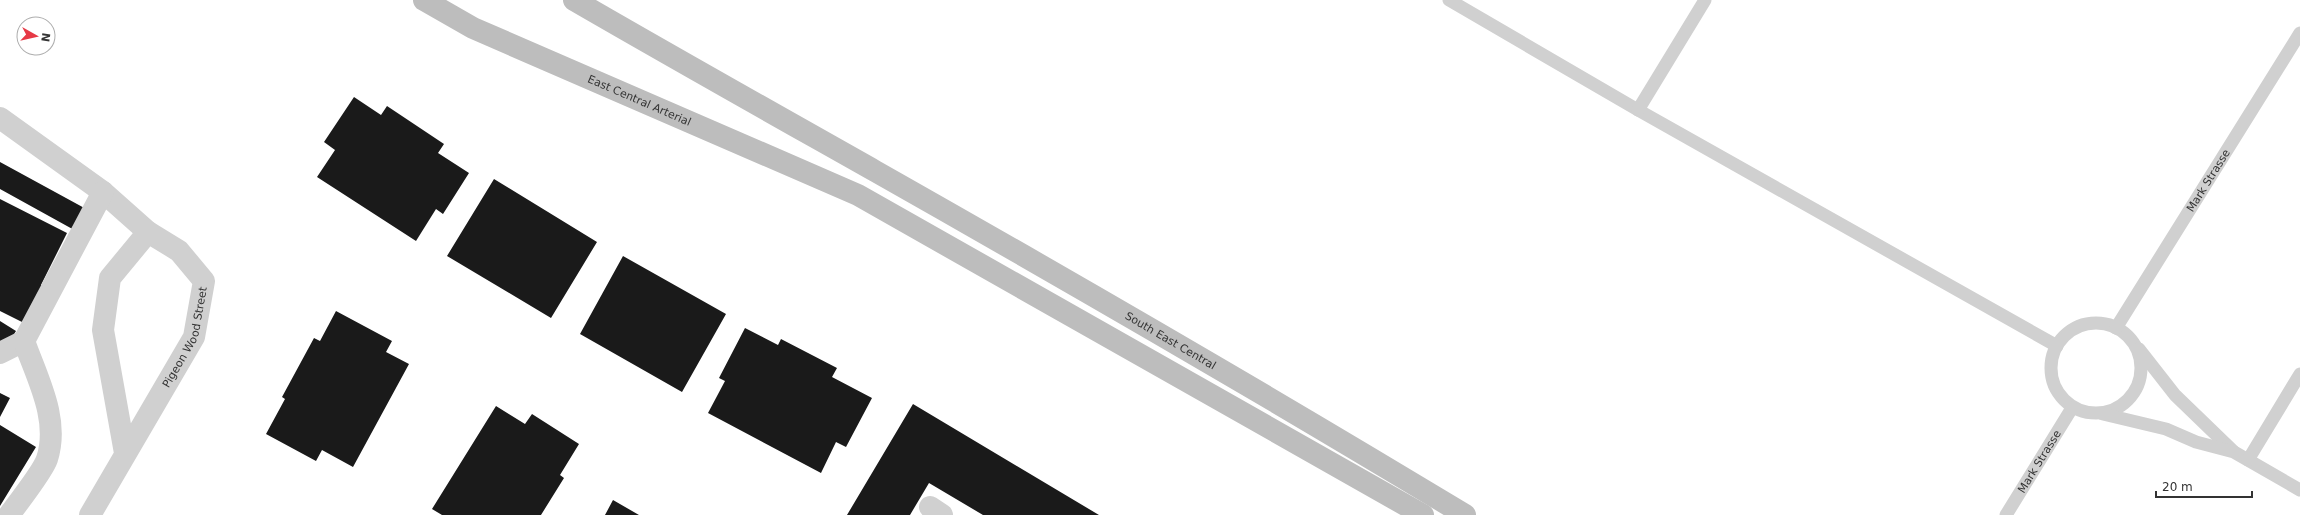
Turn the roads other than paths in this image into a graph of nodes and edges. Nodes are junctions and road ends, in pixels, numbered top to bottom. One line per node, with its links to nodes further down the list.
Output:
1 (424, 0): 24 (street, East Central Arterial)
2 (574, 0): 25 (street, South East Central)
3 (1449, 0): 6 (lane)
4 (1705, 0): 6 (lane)
5 (2300, 33): 10 (lane, Mark Strasse)
6 (1638, 110): 13 (lane)
7 (0, 118): 8 (street, Pigeon Wood Street)
8 (103, 192): 9 (street, Pigeon Wood Street); 12 (street)
9 (148, 232): 19 (street); 19 (street, Pigeon Wood Street)
10 (2116, 328): 11 (lane); 13 (lane)
11 (2129, 337): 17 (lane); 18 (lane)
12 (24, 341): 14 (street); 22 (street)
13 (2057, 346): 16 (lane)
14 (0, 353)
15 (2300, 374): 20 (lane)
16 (2072, 408): 17 (lane); 26 (lane, Mark Strasse)
17 (2103, 414): 18 (lane)
18 (2234, 452): 20 (lane)
19 (125, 453): 23 (street, Pigeon Wood Street)
20 (2248, 460): 21 (lane)
21 (2300, 490)
22 (9, 515)
23 (90, 515)
24 (1423, 515)
25 (1465, 515)
26 (2006, 515)

